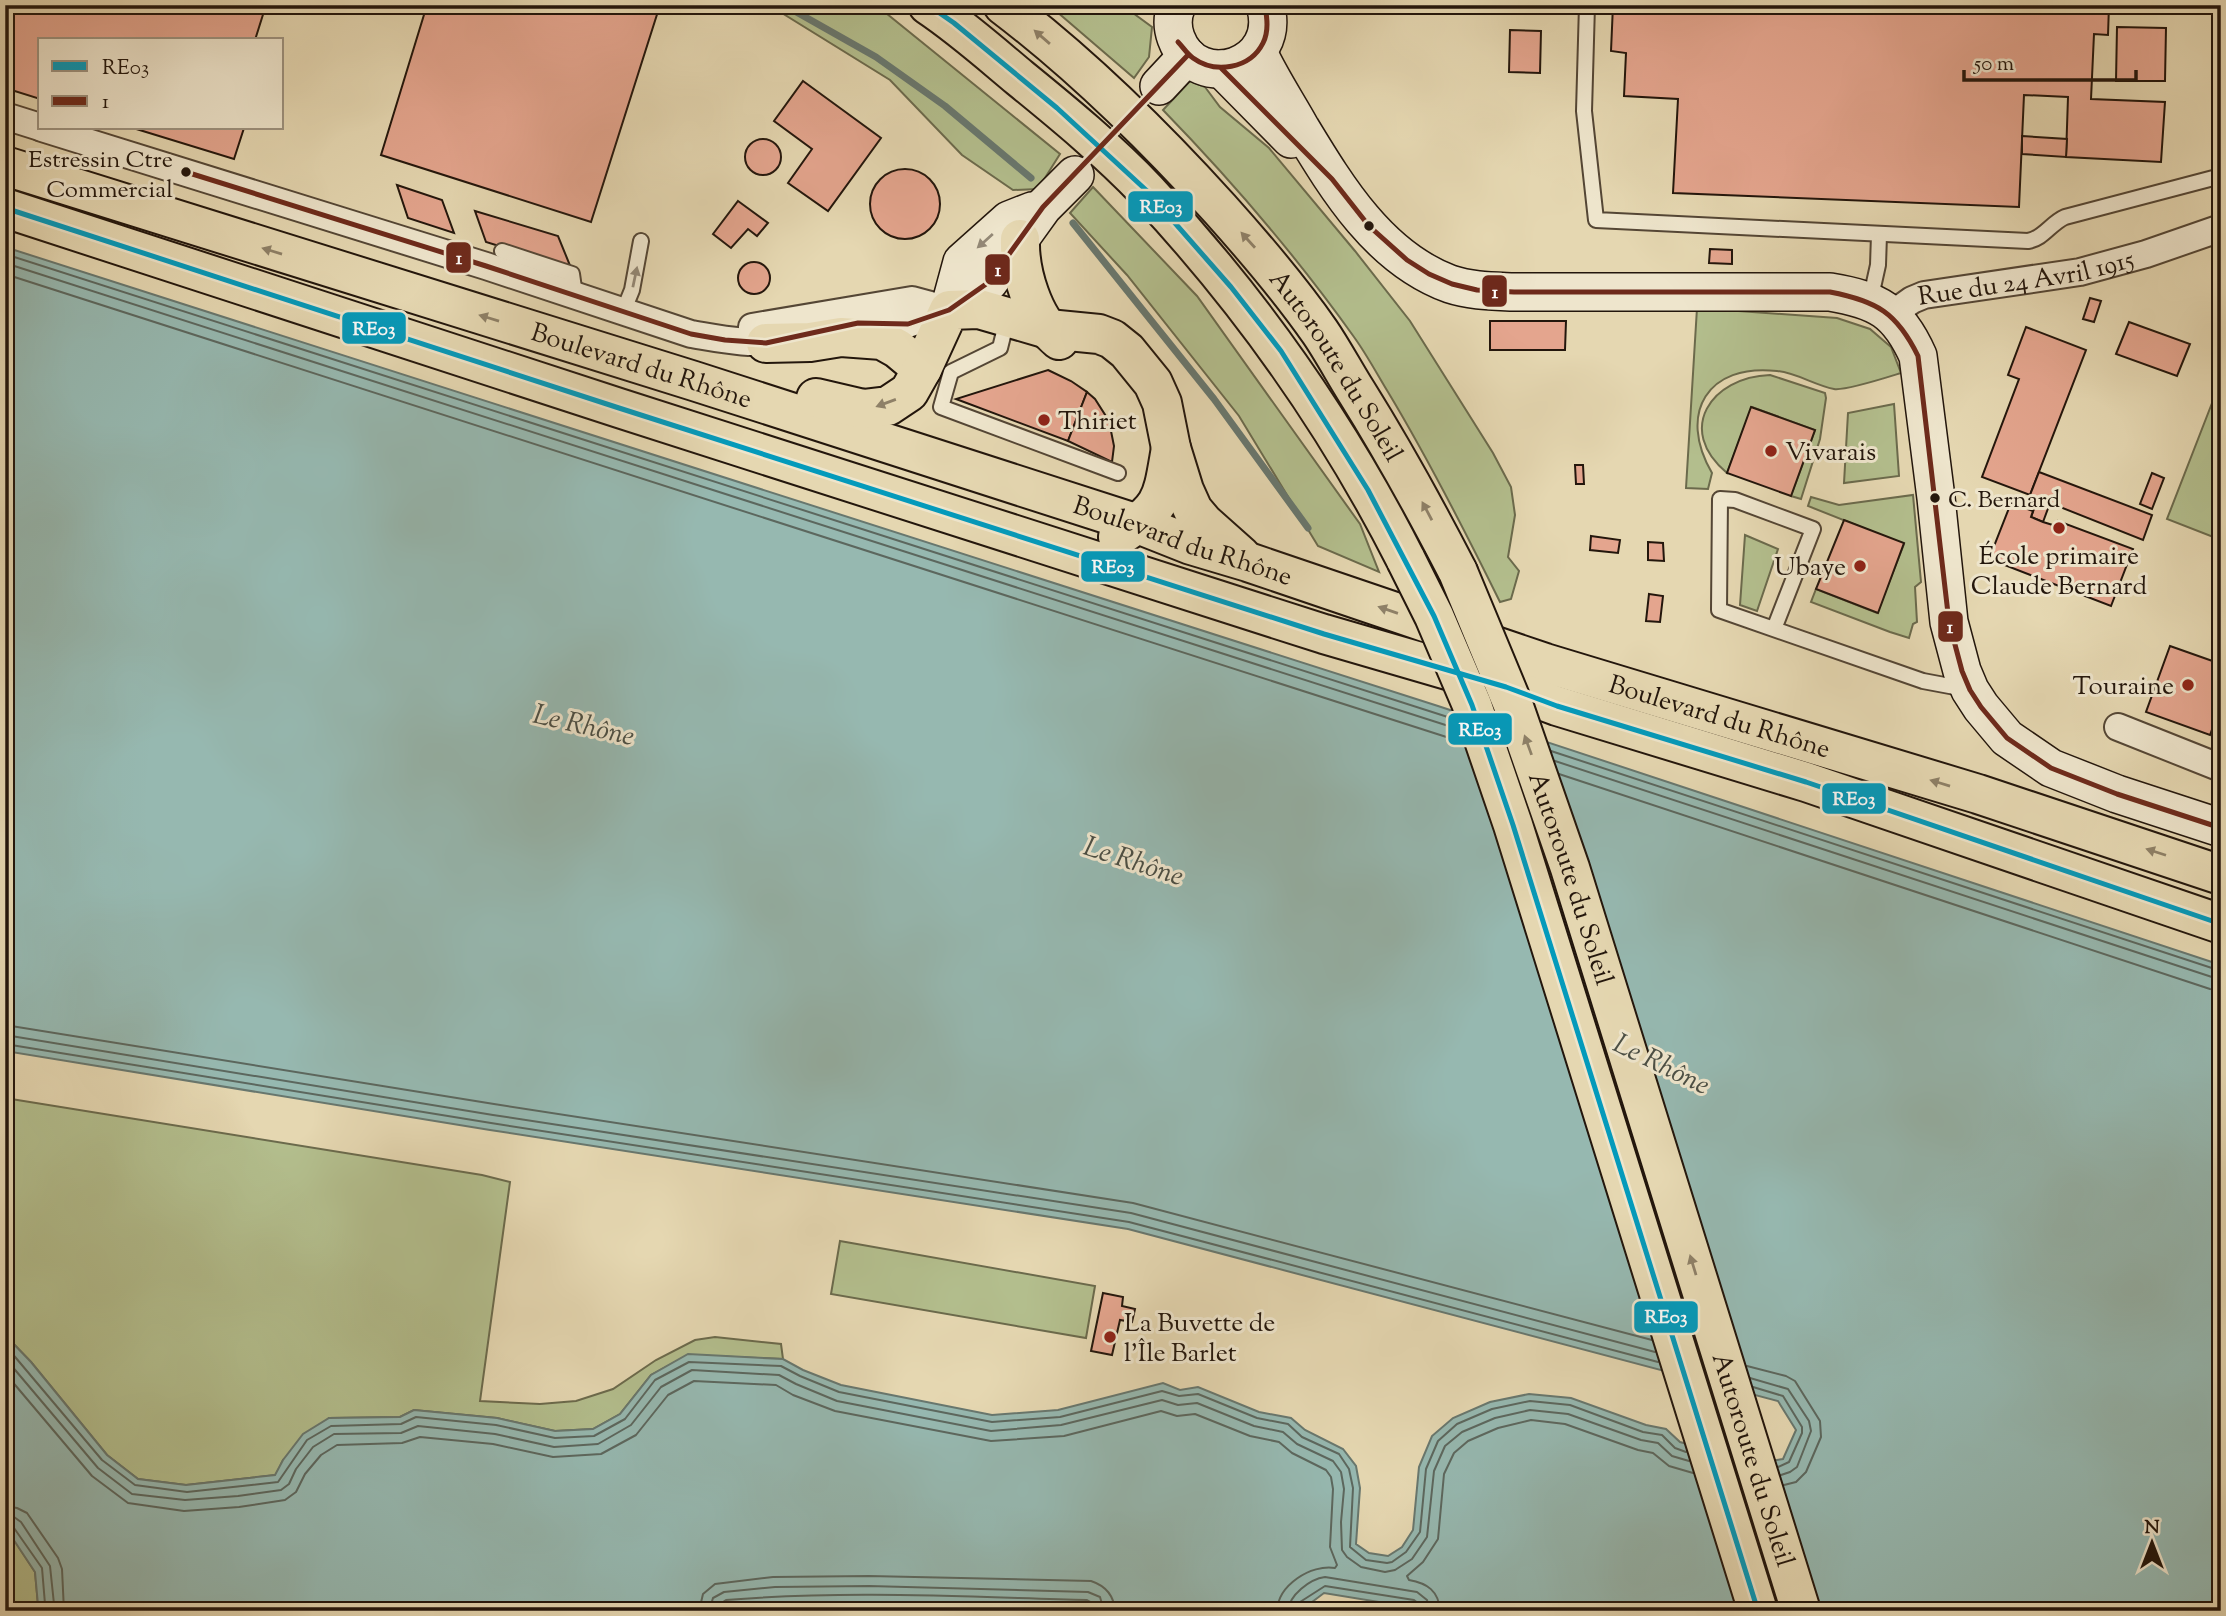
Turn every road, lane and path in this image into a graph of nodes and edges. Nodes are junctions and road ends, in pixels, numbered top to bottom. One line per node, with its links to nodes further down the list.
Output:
1 (928, 5): 47 (highway, Autoroute du Soleil, bridge)
2 (1003, 5): 48 (highway, Autoroute du Soleil, one-way to 2, bridge)
3 (1265, 5): 6 (main road)
4 (1587, 5): 20 (lane)
5 (1168, 11): 7 (main road)
6 (1258, 52): 8 (main road); 16 (main road)
7 (1187, 56): 8 (main road); 9 (main road)
8 (1222, 69): 16 (main road)
9 (1159, 86)
10 (5, 116): 11 (street)
11 (38, 126)
12 (51, 130): 24 (street)
13 (5, 166): 34 (highway, Boulevard du Rhône, one-way to 13)
14 (1075, 175): 17 (main road)
15 (2221, 176): 20 (lane)
16 (1332, 179): 25 (main road)
17 (1043, 207): 21 (main road); 26 (main road, one-way to 26)
18 (5, 208): 31 (highway, Boulevard du Rhône)
19 (2220, 232): 25 (street, Rue du 24 Avril 1915)
20 (1879, 235): 25 (lane)
21 (1020, 239): 26 (main road); 29 (highway)
22 (641, 241): 27 (lane, one-way to 22)
23 (502, 251): 24 (lane)
24 (575, 295): 27 (street)
25 (1880, 308): 40 (main road)
26 (949, 310): 28 (highway); 30 (street); 32 (street); 33 (highway)
27 (623, 312): 30 (street)
28 (1008, 317): 29 (highway); 33 (lane)
29 (1048, 329): 35 (highway); 37 (highway)
30 (724, 340): 32 (street)
31 (417, 341): 37 (highway); 41 (highway, Boulevard du Rhône)
32 (765, 343): 33 (highway)
33 (936, 374): 34 (highway, one-way to 34); 36 (lane)
34 (694, 381): 37 (highway, Boulevard du Rhône)
35 (1171, 448): 37 (highway); 38 (highway)
36 (1118, 473)
37 (1138, 524): 38 (highway, Boulevard du Rhône); 41 (highway)
38 (1248, 562): 45 (highway, Boulevard du Rhône, one-way to 38)
39 (1774, 629): 39 (lane); 40 (lane)
40 (1968, 686): 44 (main road)
41 (1507, 687): 46 (highway, Boulevard du Rhône)
42 (2118, 727): 43 (street)
43 (2221, 768)
44 (2221, 828)
45 (2221, 875)
46 (2221, 924)
47 (1758, 1611)
48 (1801, 1611)

